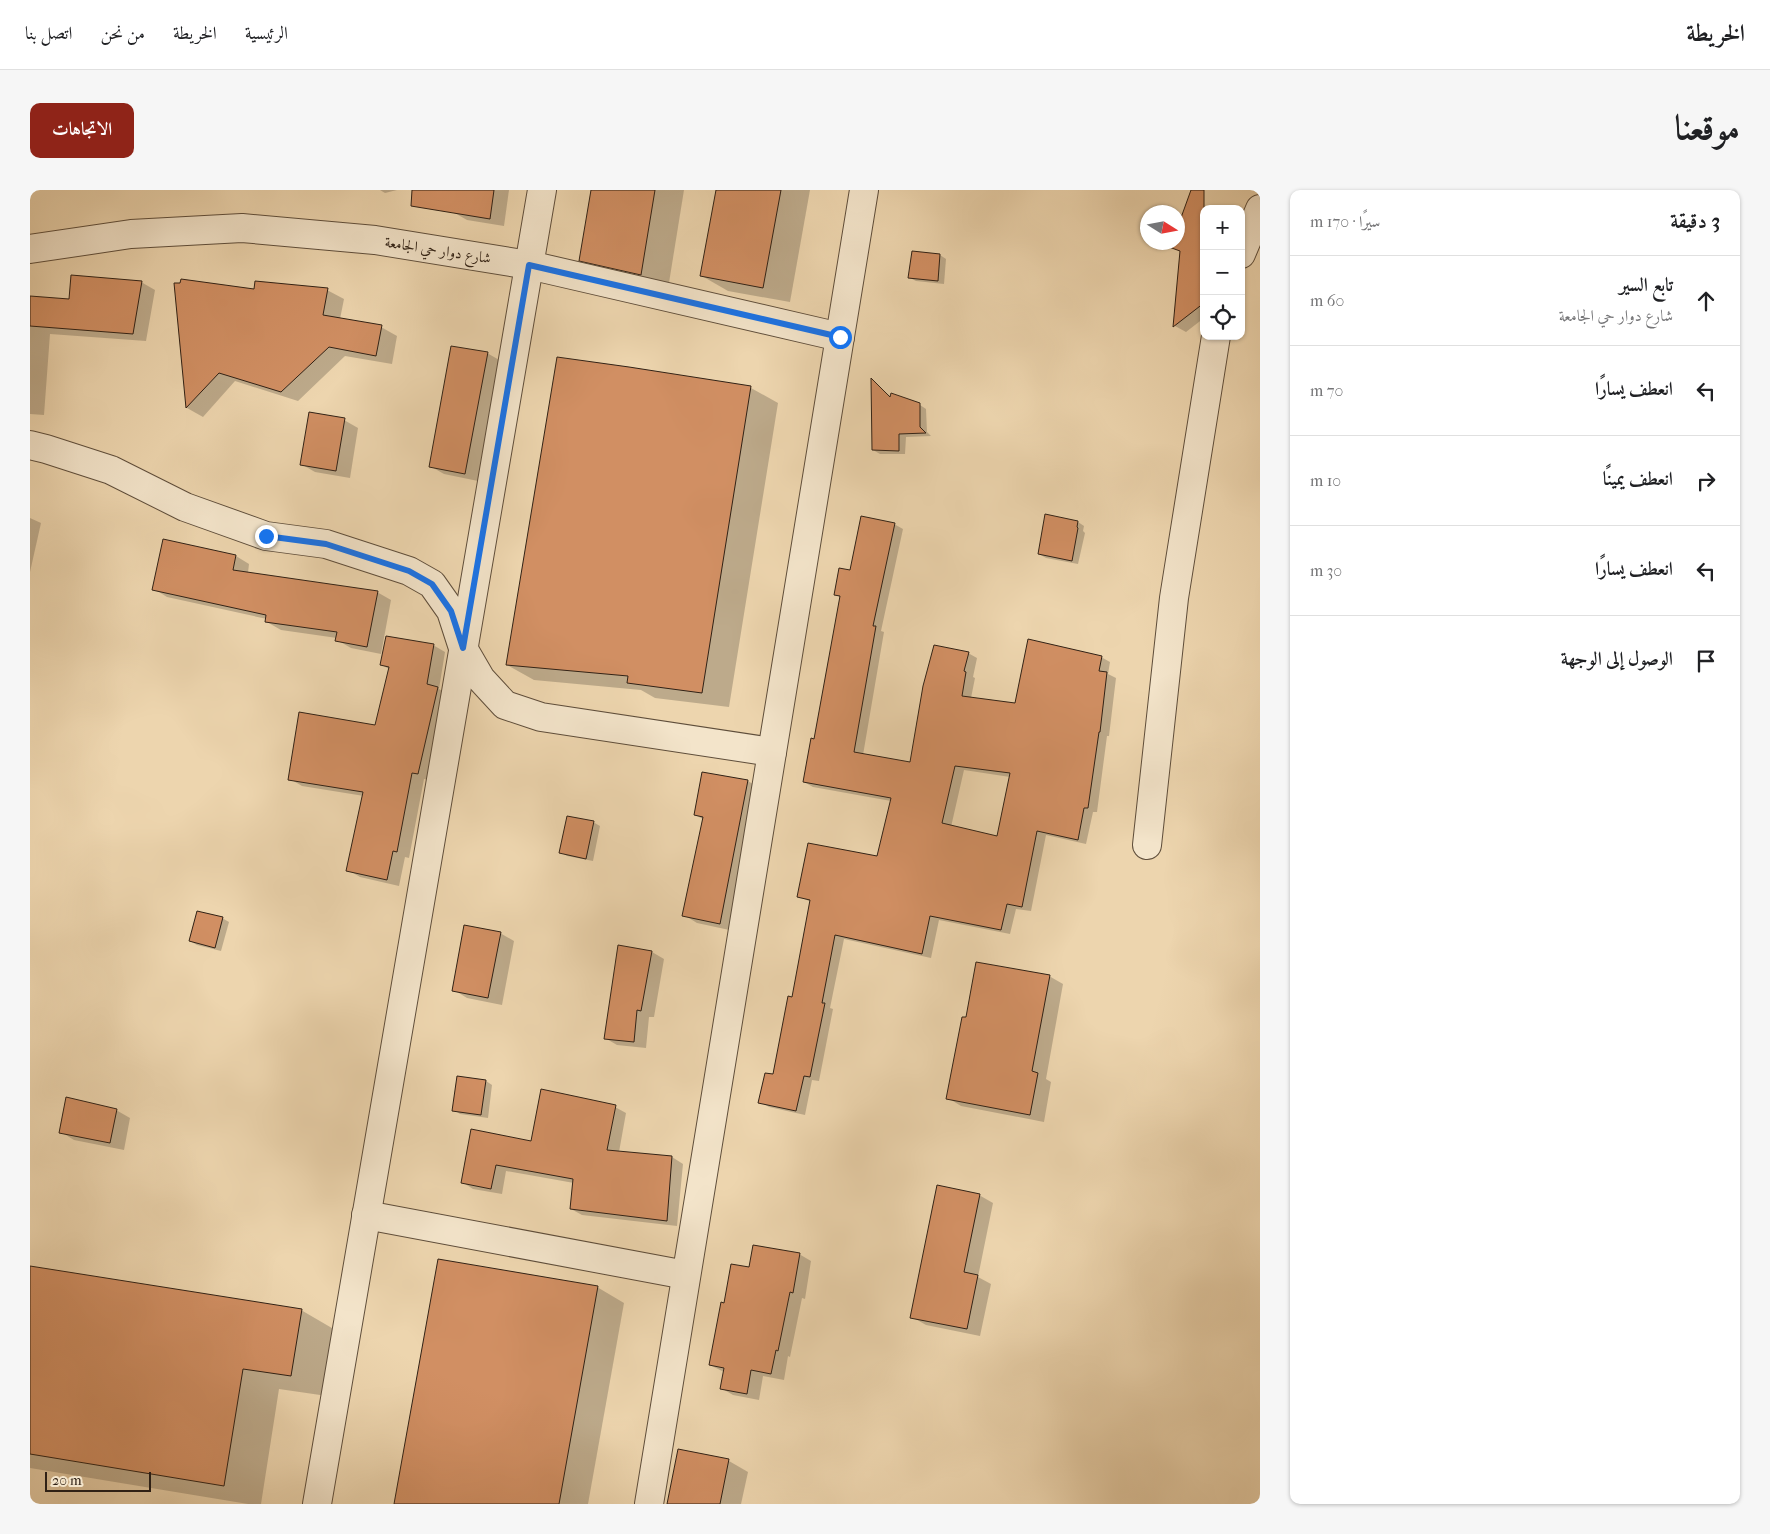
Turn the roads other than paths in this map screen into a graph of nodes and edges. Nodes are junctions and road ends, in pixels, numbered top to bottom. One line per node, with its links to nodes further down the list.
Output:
1 (542, 190): 6 (street)
2 (864, 190): 7 (street)
3 (1260, 209): 5 (street)
4 (30, 249): 6 (street, شارع دوار حي الجامعة)
5 (1243, 250)
6 (529, 265): 7 (street, شارع دوار حي الجامعة); 10 (street)
7 (840, 337): 11 (street)
8 (1215, 340): 12 (street)
9 (30, 445): 10 (street)
10 (463, 648): 11 (street); 13 (street)
11 (772, 752): 14 (street)
12 (1147, 845)
13 (366, 1215): 14 (street); 15 (street)
14 (686, 1275): 16 (street)
15 (317, 1504)
16 (649, 1504)

